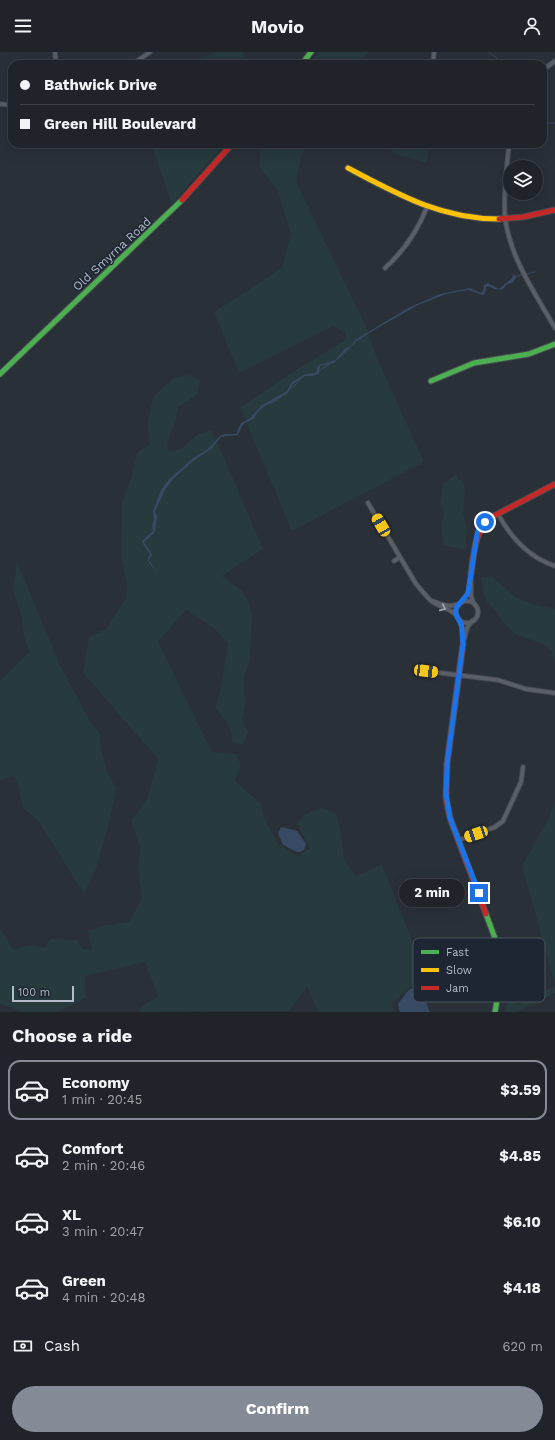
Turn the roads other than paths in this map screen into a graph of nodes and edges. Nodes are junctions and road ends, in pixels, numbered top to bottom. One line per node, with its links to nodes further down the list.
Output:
1 (150, 52): 2 (street)
2 (139, 60)
3 (228, 148): 12 (street, Old Smyrna Road)
4 (509, 148): 8 (street)
5 (348, 168): 6 (street)
6 (427, 207): 8 (street); 9 (street)
7 (555, 210): 8 (street)
8 (505, 218): 10 (street)
9 (385, 268)
10 (555, 328)
11 (555, 344): 13 (street)
12 (0, 374)
13 (431, 382)
14 (555, 484): 16 (street)
15 (368, 503): 17 (street)
16 (498, 514): 19 (street); 20 (street)
17 (400, 557): 18 (street); 21 (street)
18 (394, 561)
19 (555, 566)
20 (471, 574): 22 (street); 23 (street)
21 (430, 600): 22 (street); 24 (street, one-way to 24)
22 (461, 603): 23 (street); 24 (street)
23 (475, 605): 25 (street)
24 (458, 618): 25 (street); 26 (street)
25 (474, 620): 26 (street)
26 (463, 644): 28 (street)
27 (426, 671): 28 (street)
28 (459, 675): 29 (street); 31 (street)
29 (555, 693)
30 (523, 767): 31 (street)
31 (459, 840): 32 (street)
32 (496, 938)
33 (496, 1002): 34 (street)
34 (495, 1012)

